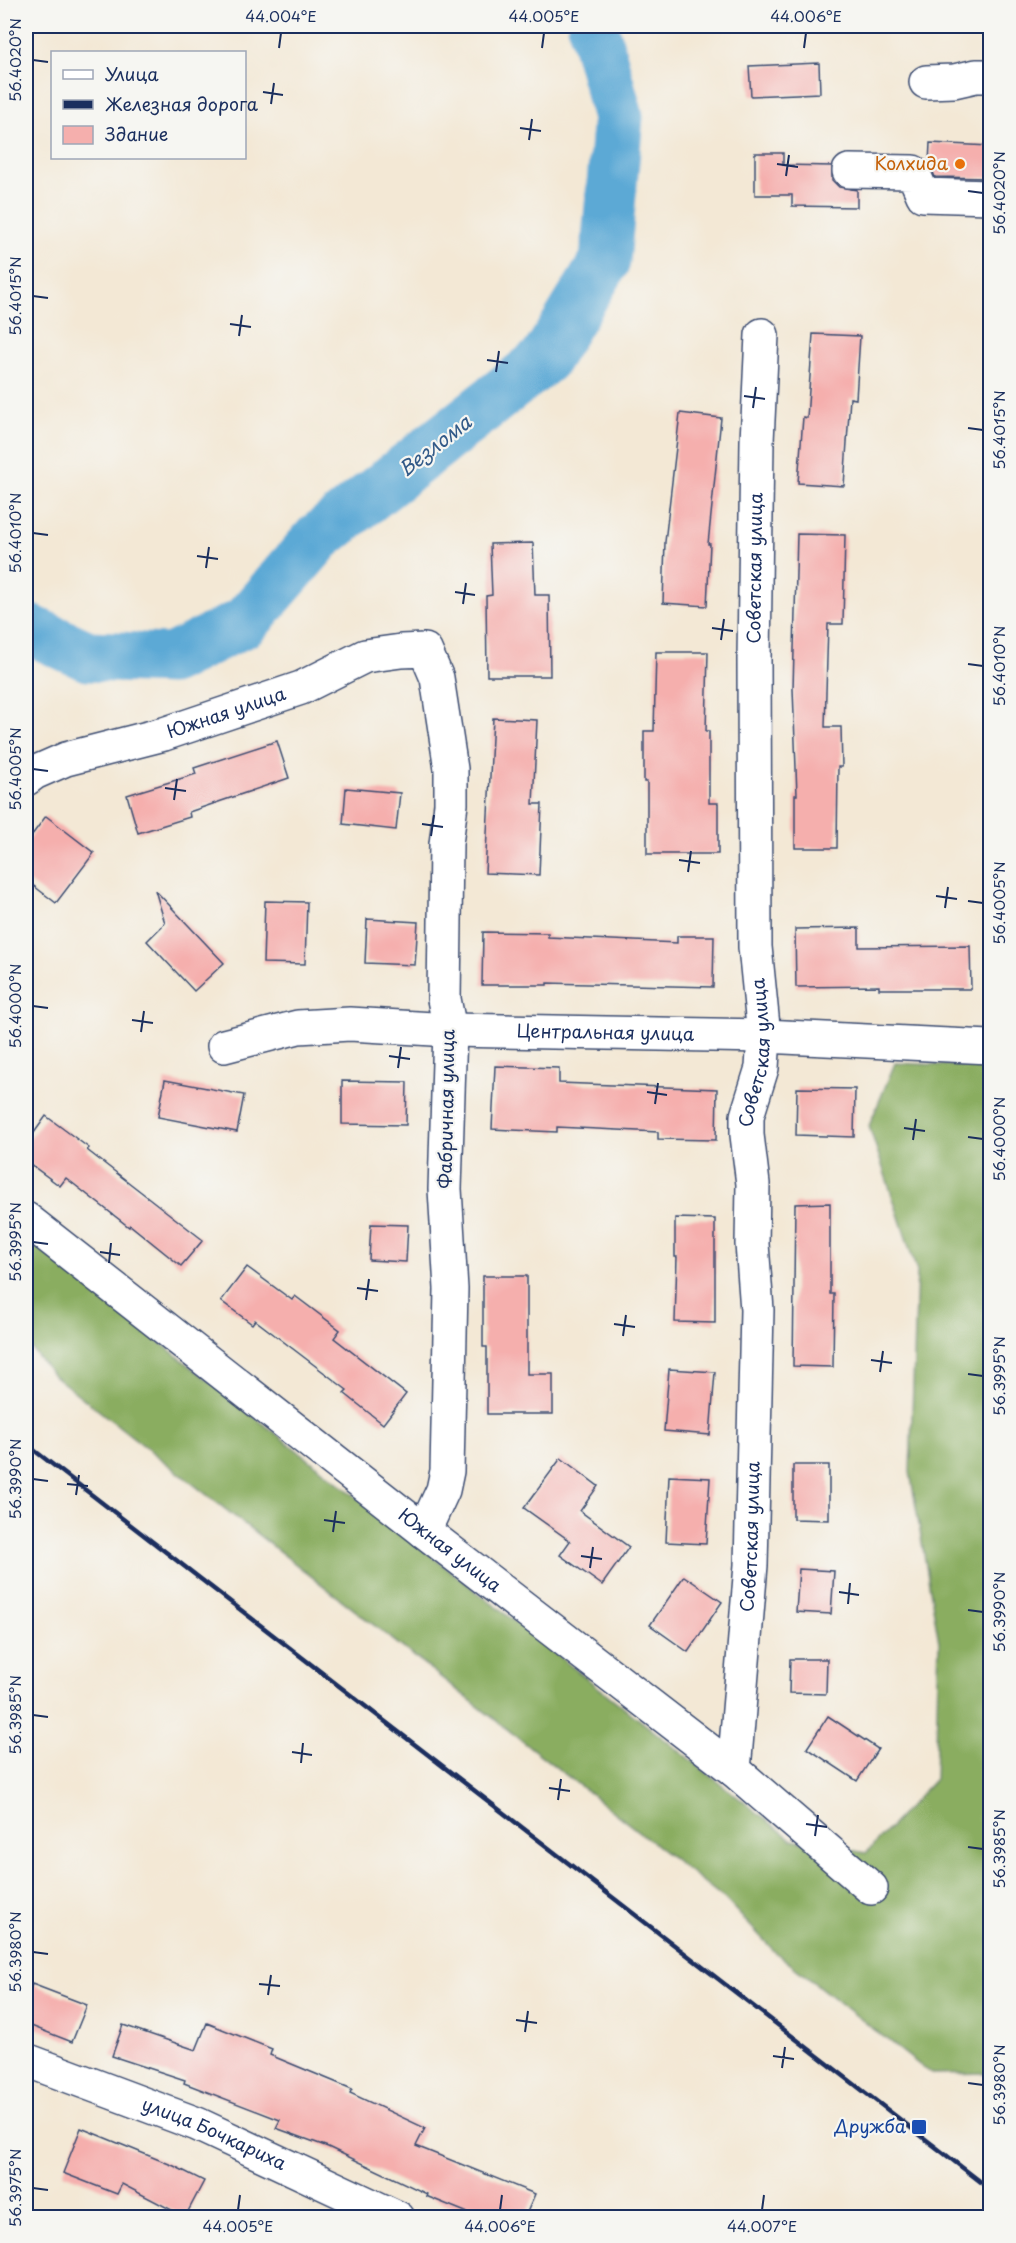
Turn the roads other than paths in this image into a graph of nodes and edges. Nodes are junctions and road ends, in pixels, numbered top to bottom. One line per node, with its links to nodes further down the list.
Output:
1 (990, 76): 2 (street)
2 (926, 82)
3 (849, 171): 4 (street)
4 (990, 196)
5 (762, 335): 9 (street, Советская улица)
6 (425, 650): 7 (street, Южная улица); 8 (street, Фабричная улица)
7 (26, 779)
8 (450, 1030): 9 (street, Центральная улица); 10 (street, Центральная улица); 13 (street, Фабричная улица)
9 (764, 1036): 11 (street, Центральная улица); 14 (street, Советская улица)
10 (224, 1046)
11 (990, 1047)
12 (26, 1219): 13 (street, Южная улица)
13 (424, 1531): 14 (street, Южная улица)
14 (735, 1770): 15 (street, Южная улица)
15 (871, 1888)
16 (26, 2060): 17 (street, улица Бочкариха)
17 (398, 2217)

